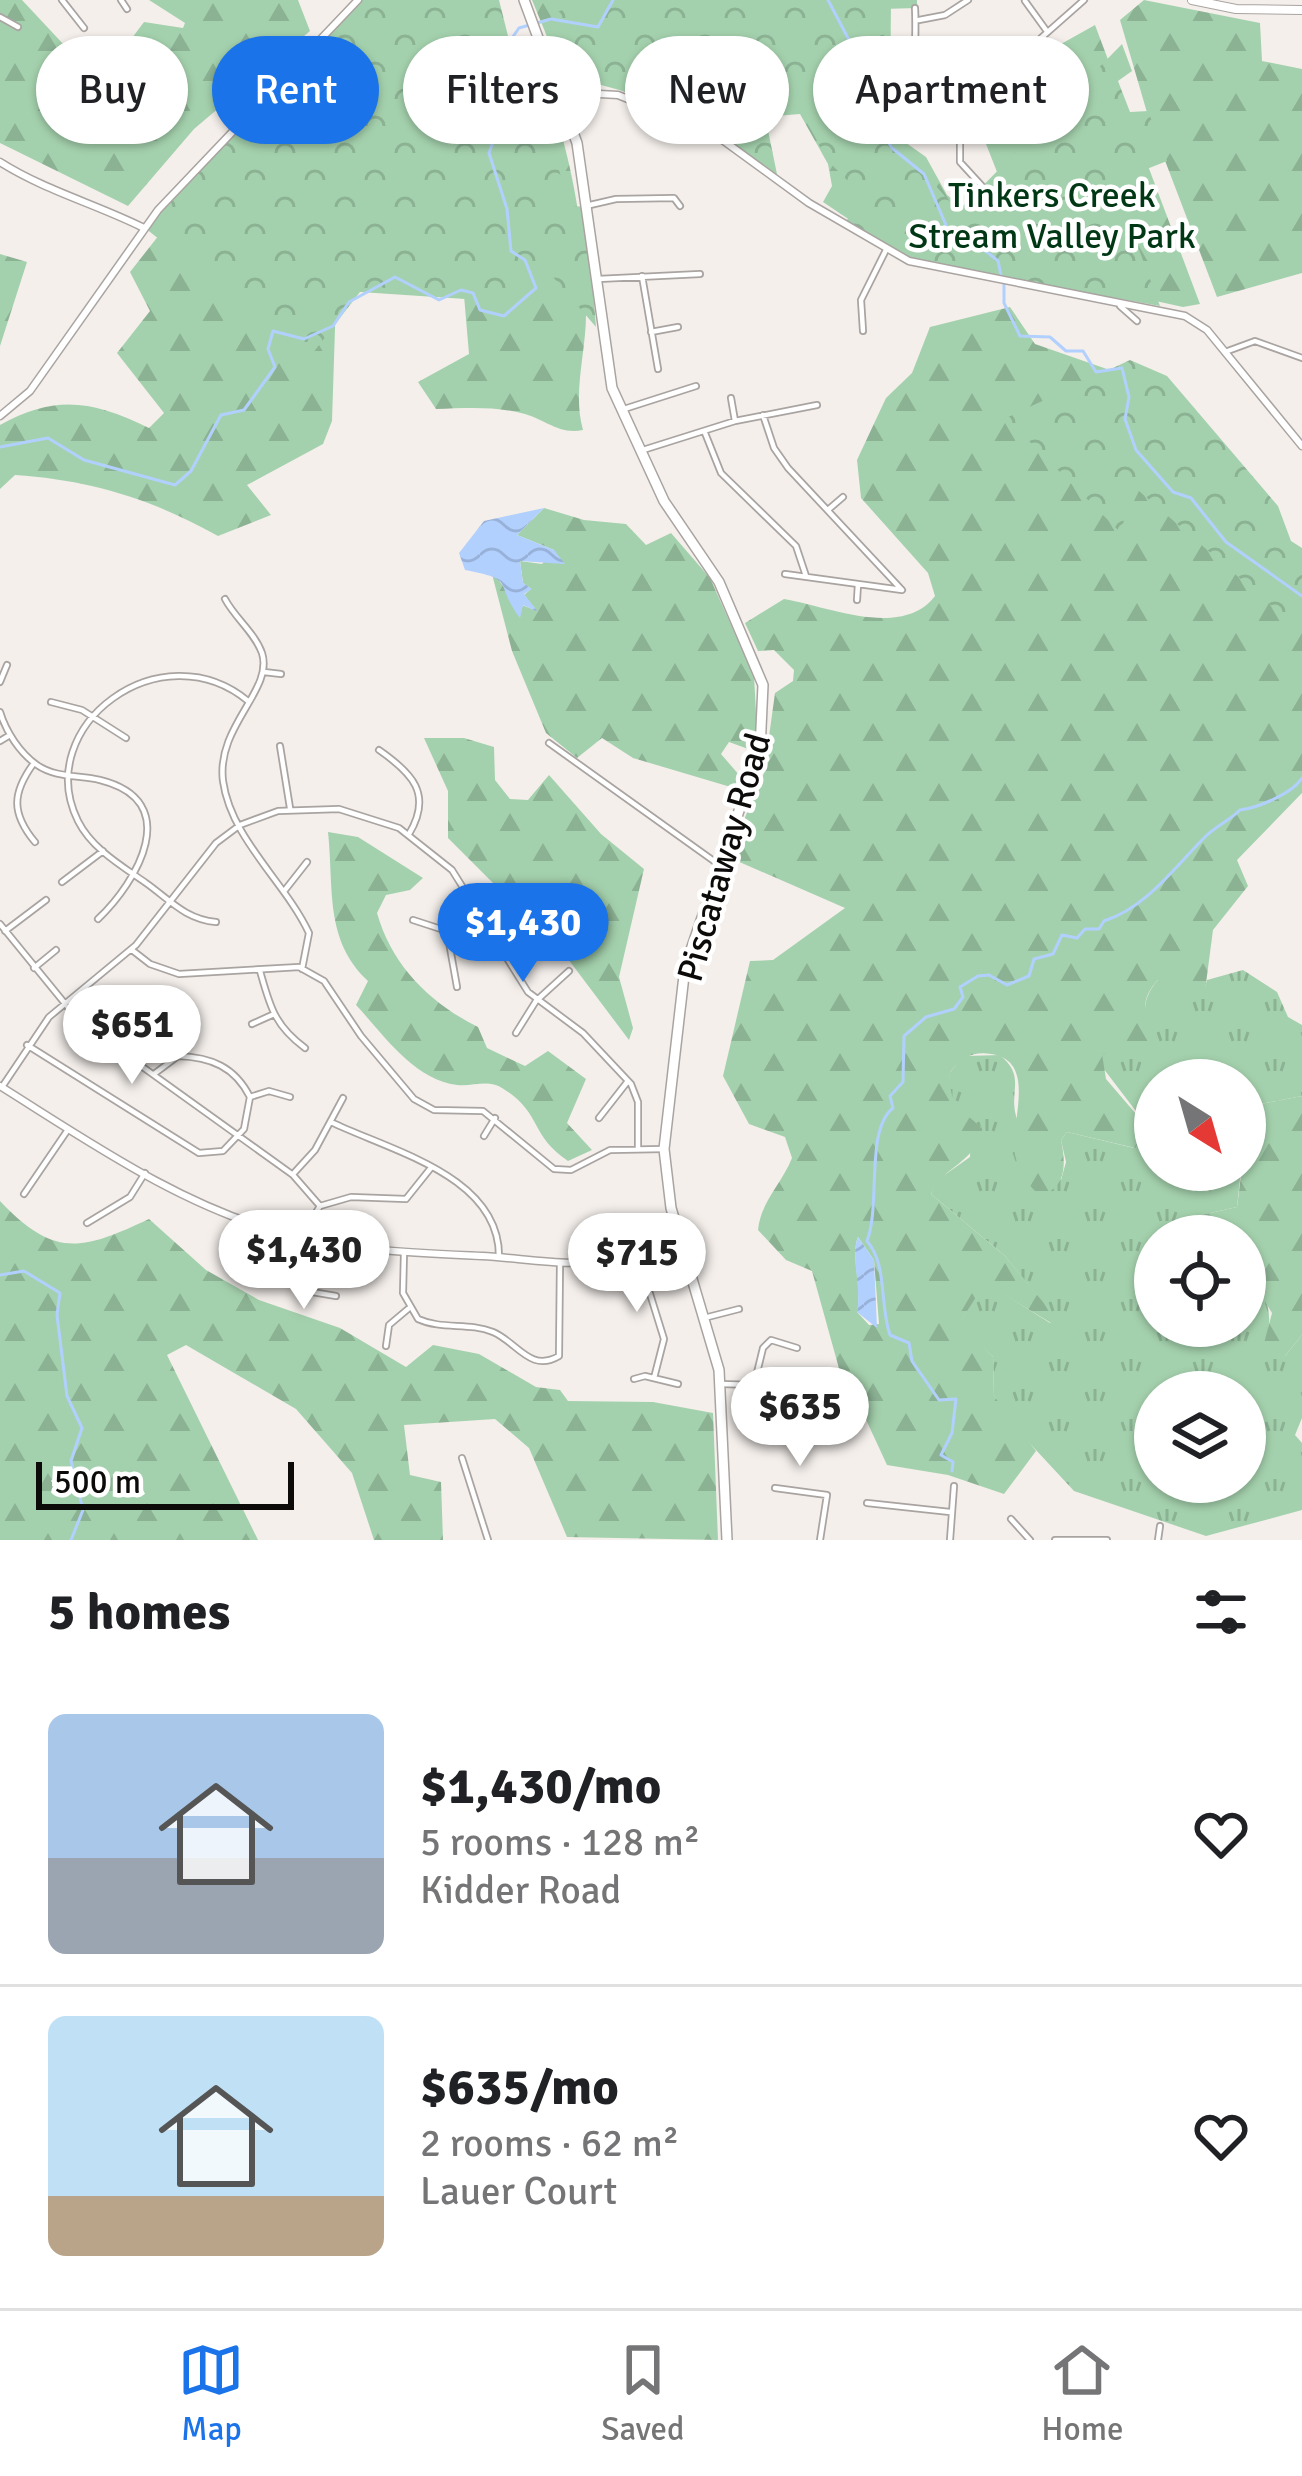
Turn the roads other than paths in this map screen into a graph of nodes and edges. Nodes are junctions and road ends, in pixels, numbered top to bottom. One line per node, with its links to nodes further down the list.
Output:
1 (62, 0): 15 (street)
2 (122, 0): 10 (street)
3 (358, 0): 27 (street)
4 (524, 0): 17 (main road, Piscataway Road)
5 (968, 0): 13 (street)
6 (1084, 0): 16 (street)
7 (1192, 0): 11 (main road)
8 (1025, 1): 16 (street)
9 (916, 8): 13 (street)
10 (127, 9)
11 (1302, 10)
12 (0, 17): 14 (street)
13 (916, 20): 18 (street)
14 (18, 27)
15 (84, 28)
16 (1046, 30): 19 (street)
17 (538, 36)
18 (917, 36)
19 (1045, 36)
20 (601, 94): 28 (street)
21 (575, 144): 25 (main road, Piscataway Road)
22 (960, 144): 24 (street)
23 (0, 162): 27 (street)
24 (982, 186)
25 (590, 206): 26 (street); 31 (main road, Piscataway Road)
26 (680, 206)
27 (144, 228): 45 (street)
28 (886, 250): 32 (street); 35 (street)
29 (700, 274): 30 (street)
30 (642, 276): 31 (street); 36 (street)
31 (594, 279): 43 (main road, Piscataway Road)
32 (1118, 300): 33 (street); 37 (street)
33 (1137, 321)
34 (678, 327): 36 (street)
35 (862, 331)
36 (651, 332): 39 (street)
37 (1225, 352): 38 (street); 48 (street)
38 (1302, 358)
39 (658, 369)
40 (696, 386): 43 (street)
41 (731, 398): 46 (street)
42 (817, 405): 44 (street)
43 (620, 410): 49 (main road, Piscataway Road)
44 (763, 415): 46 (street); 51 (street)
45 (0, 416)
46 (735, 421): 47 (street)
47 (704, 431): 49 (street); 53 (street)
48 (1302, 446)
49 (639, 452): 79 (main road, Piscataway Road)
50 (843, 497): 51 (street)
51 (828, 510): 54 (street)
52 (785, 574): 53 (street)
53 (806, 576): 54 (street)
54 (858, 584): 56 (street)
55 (225, 599): 58 (street)
56 (856, 600)
57 (7, 665): 60 (street)
58 (264, 672): 59 (street); 61 (street)
59 (280, 674)
60 (0, 682)
61 (248, 700): 64 (street); 74 (street)
62 (51, 702): 64 (street)
63 (0, 712): 65 (street)
64 (93, 716): 66 (street); 72 (street)
65 (10, 735): 67 (street); 71 (street)
66 (126, 738)
67 (0, 742)
68 (549, 743): 79 (street)
69 (280, 746): 73 (street)
70 (379, 750): 75 (street)
71 (34, 763): 72 (street); 76 (street)
72 (70, 776): 77 (street); 80 (street)
73 (290, 808): 74 (street); 75 (street)
74 (240, 825): 82 (street); 84 (street)
75 (409, 834): 86 (street)
76 (34, 842)
77 (103, 851): 80 (street); 81 (street)
78 (307, 862): 82 (street)
79 (718, 864): 120 (main road, Piscataway Road)
80 (136, 876): 84 (street); 85 (street)
81 (62, 882)
82 (285, 890): 94 (street)
83 (46, 900): 89 (street)
84 (170, 900): 88 (street); 92 (street)
85 (98, 919)
86 (484, 919): 90 (street); 98 (street)
87 (413, 920): 90 (street)
88 (216, 922)
89 (3, 928): 93 (street)
90 (447, 932): 97 (street)
91 (56, 950): 93 (street)
92 (131, 950): 95 (street); 99 (street)
93 (34, 968): 99 (street)
94 (302, 969): 95 (street); 113 (street)
95 (260, 971): 100 (street)
96 (569, 971): 98 (street)
97 (457, 987)
98 (536, 1001): 103 (street); 108 (street)
99 (62, 1005): 104 (street); 105 (street)
100 (272, 1015): 102 (street); 106 (street)
101 (131, 1022): 105 (street)
102 (252, 1024)
103 (517, 1033)
104 (27, 1045): 109 (street); 117 (street)
105 (114, 1046): 107 (street)
106 (304, 1048)
107 (154, 1074): 110 (street); 117 (street)
108 (628, 1081): 114 (street); 119 (street)
109 (1, 1086): 116 (street)
110 (250, 1097): 111 (street); 117 (street)
111 (290, 1097)
112 (343, 1098): 115 (street)
113 (495, 1118): 118 (street); 119 (street)
114 (598, 1118)
115 (331, 1122): 121 (street); 123 (street)
116 (67, 1131): 122 (street); 124 (street)
117 (240, 1136): 123 (street)
118 (484, 1136)
119 (638, 1149): 120 (street)
120 (664, 1149): 127 (main road, Piscataway Road)
121 (430, 1169): 125 (street); 131 (street)
122 (145, 1173): 126 (street); 128 (street)
123 (293, 1175): 125 (street)
124 (24, 1194)
125 (320, 1206): 128 (street)
126 (87, 1223)
127 (677, 1234): 130 (street); 138 (main road, Piscataway Road)
128 (302, 1238): 129 (street); 134 (street)
129 (404, 1252): 131 (street); 136 (street)
130 (637, 1252): 132 (street); 141 (street)
131 (499, 1257): 132 (street)
132 (560, 1260): 136 (street)
133 (238, 1272): 134 (street)
134 (291, 1276): 135 (street)
135 (336, 1296)
136 (408, 1309): 139 (street)
137 (739, 1309): 138 (street)
138 (704, 1318): 144 (main road, Piscataway Road)
139 (386, 1346)
140 (797, 1348): 144 (street)
141 (654, 1378): 142 (street); 143 (street)
142 (634, 1379)
143 (678, 1384)
144 (721, 1384): 153 (main road, Piscataway Road)
145 (462, 1457): 152 (street)
146 (954, 1486): 149 (street)
147 (775, 1489): 154 (street)
148 (867, 1503): 149 (street)
149 (950, 1512): 155 (street)
150 (1011, 1519): 156 (street)
151 (1160, 1526): 159 (street)
152 (488, 1540)
153 (727, 1540)
154 (820, 1540)
155 (950, 1540)
156 (1030, 1540)
157 (1054, 1540): 158 (street)
158 (1107, 1540)
159 (1158, 1540)

